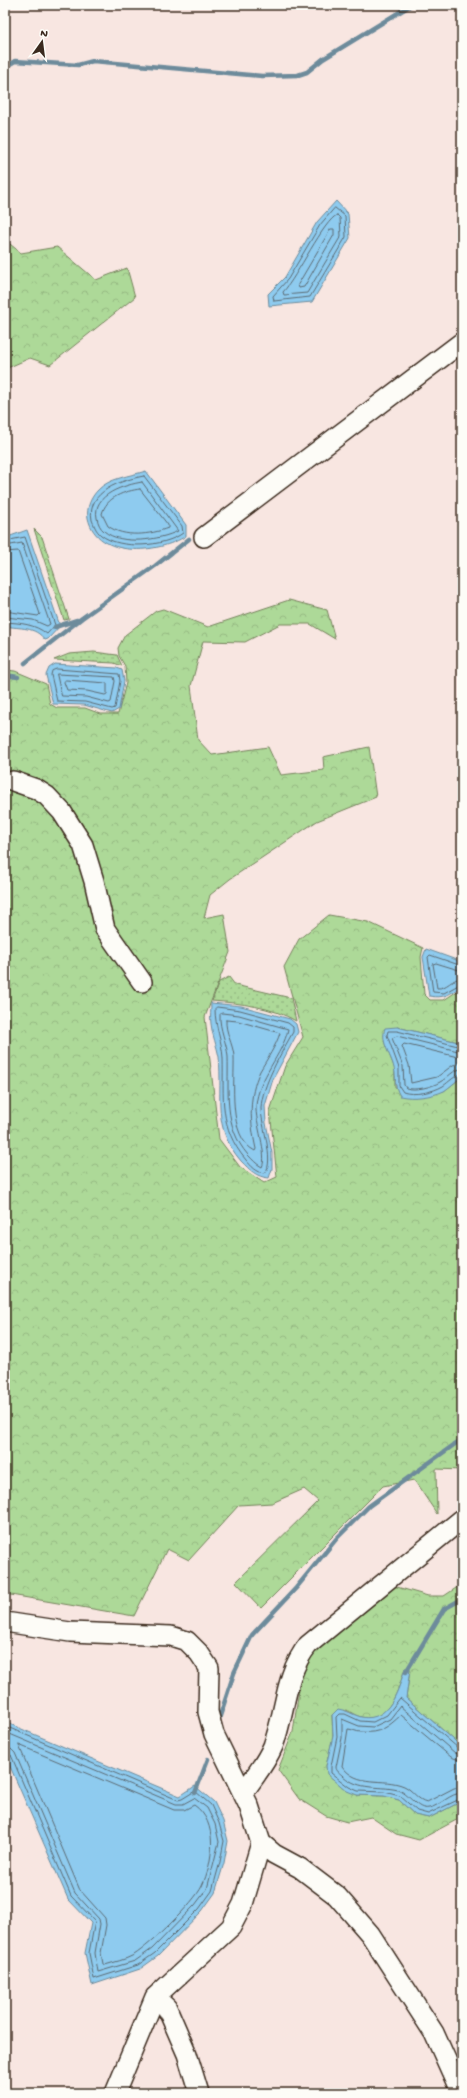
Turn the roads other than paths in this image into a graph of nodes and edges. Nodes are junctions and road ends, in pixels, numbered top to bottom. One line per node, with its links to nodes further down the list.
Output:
1 (462, 342): 2 (street)
2 (204, 537)
3 (13, 781): 4 (street)
4 (142, 982)
5 (462, 1519): 7 (street)
6 (5, 1622): 7 (street)
7 (243, 1793): 8 (street)
8 (261, 1843): 9 (street); 12 (street)
9 (155, 1997): 10 (street); 11 (street)
10 (115, 2093)
11 (199, 2093)
12 (461, 2093)

